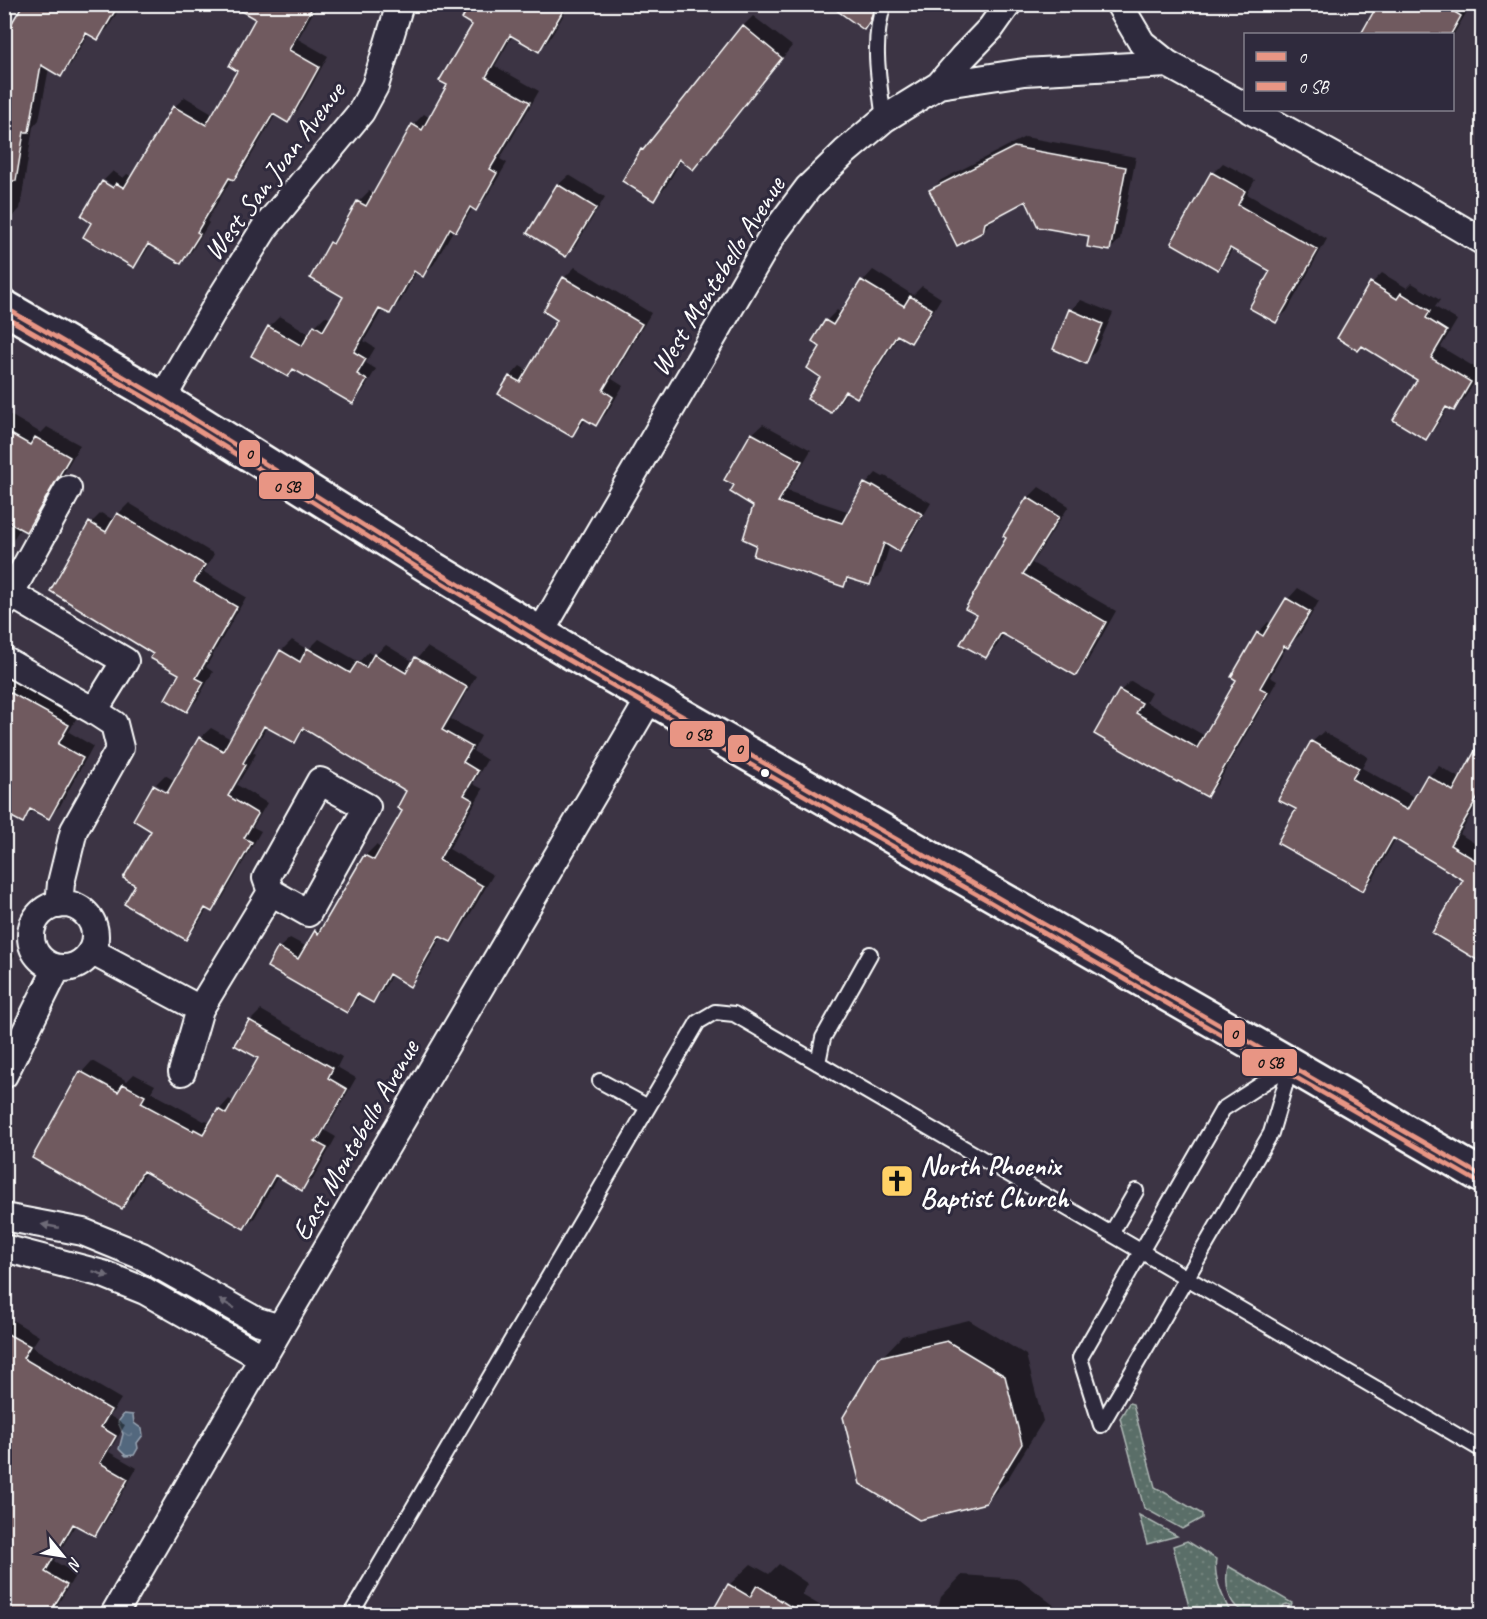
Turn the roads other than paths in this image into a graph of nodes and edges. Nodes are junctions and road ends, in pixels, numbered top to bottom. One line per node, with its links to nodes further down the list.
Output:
1 (400, 4): 12 (street, West San Juan Avenue)
2 (884, 4): 9 (lane)
3 (1008, 4): 6 (street, West Montebello Avenue)
4 (1119, 4): 5 (street)
5 (1168, 64): 6 (street); 7 (street)
6 (939, 85): 9 (street, West Montebello Avenue)
7 (1244, 106)
8 (1252, 111): 10 (street)
9 (884, 119): 15 (street, West Montebello Avenue)
10 (1482, 241)
11 (4, 308): 12 (main road)
12 (162, 399): 15 (main road)
13 (68, 489): 14 (street)
14 (8, 599): 18 (street)
15 (540, 633): 17 (main road)
16 (4, 660): 18 (street)
17 (650, 698): 26 (main road); 38 (street, East Montebello Avenue)
18 (94, 711): 20 (street)
19 (271, 892): 19 (street); 24 (street)
20 (60, 905): 21 (street); 23 (street)
21 (91, 951): 23 (street); 24 (street)
22 (870, 954): 25 (lane)
23 (57, 968): 27 (street)
24 (200, 1009): 28 (street)
25 (818, 1063): 30 (lane); 34 (lane)
26 (1292, 1065): 31 (main road); 36 (lane); 37 (lane)
27 (5, 1072)
28 (182, 1072)
29 (600, 1081): 30 (lane)
30 (648, 1107): 42 (lane)
31 (1482, 1176)
32 (1136, 1191): 34 (lane)
33 (4, 1217): 38 (street, one-way to 33)
34 (1111, 1234): 36 (lane)
35 (4, 1248): 39 (street, one-way to 39)
36 (1141, 1252): 37 (lane); 37 (lane)
37 (1187, 1278): 40 (lane)
38 (280, 1328): 39 (street, East Montebello Avenue)
39 (263, 1358): 41 (street, East Montebello Avenue)
40 (1482, 1450)
41 (114, 1614)
42 (351, 1614)

